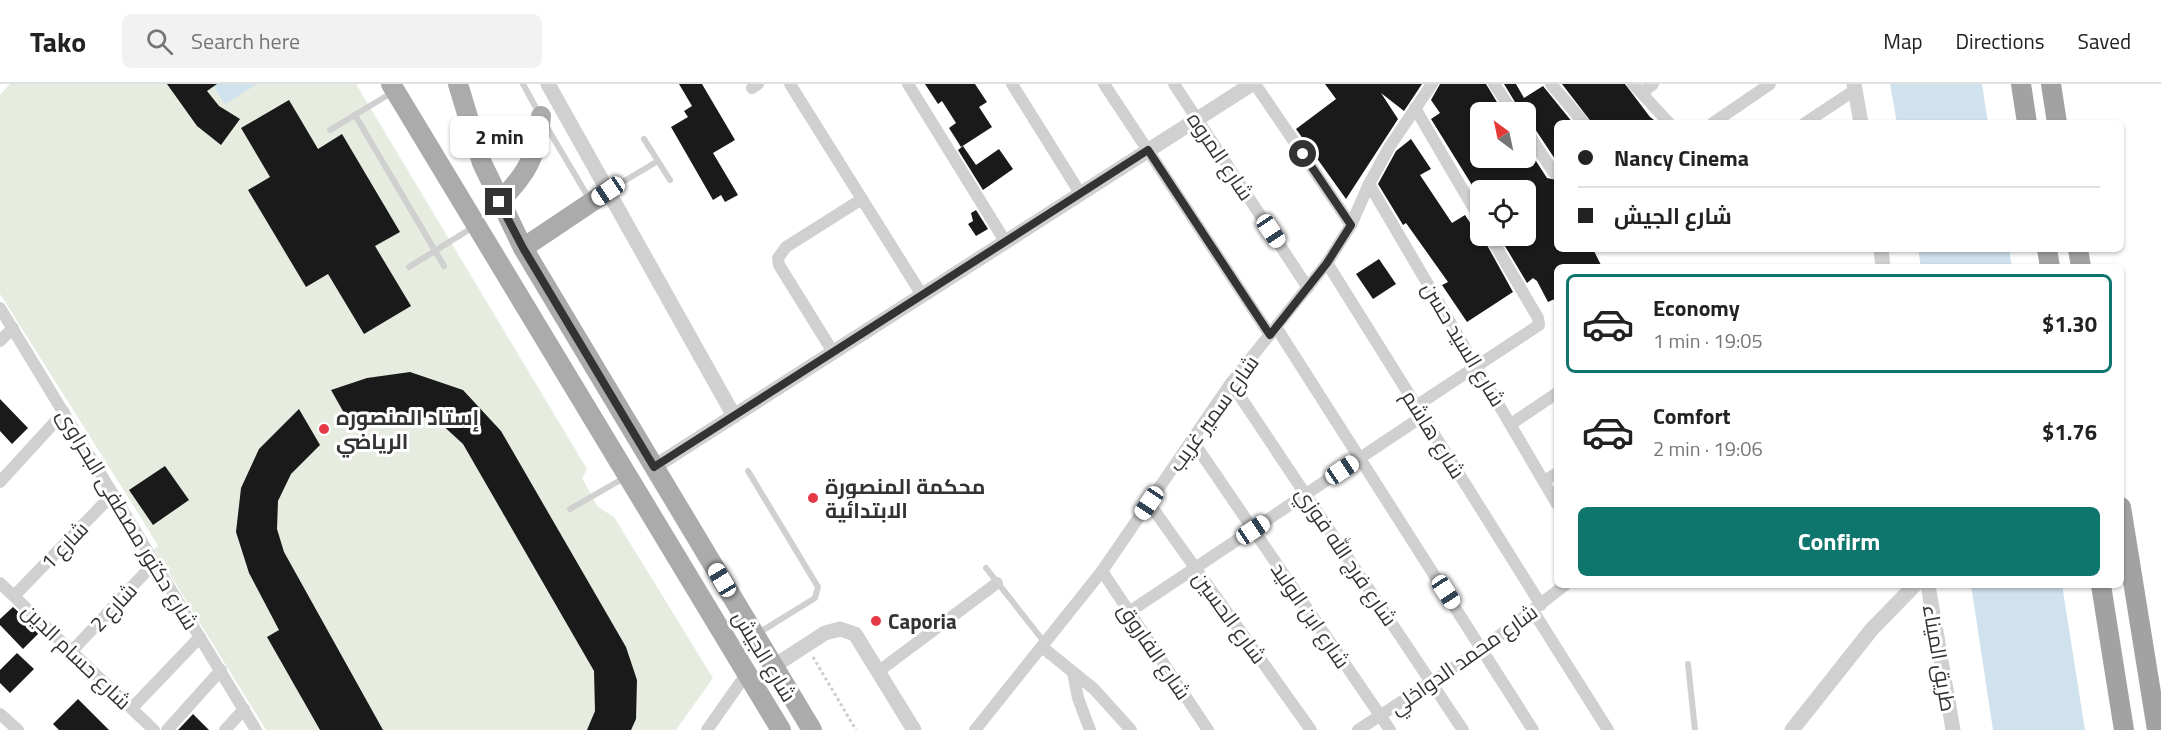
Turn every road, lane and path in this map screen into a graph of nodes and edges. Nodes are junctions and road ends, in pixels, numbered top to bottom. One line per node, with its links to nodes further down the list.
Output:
1 (458, 84): 43 (main road, شارع الجيش)
2 (523, 84): 23 (lane)
3 (548, 84): 40 (street)
4 (790, 84): 42 (street)
5 (908, 84): 48 (street)
6 (1012, 84): 41 (street)
7 (1104, 84): 35 (street)
8 (1174, 84): 24 (street, شارع المروه)
9 (1254, 84): 24 (street); 47 (street)
10 (1432, 84): 21 (street, شارع سمير غريب)
11 (1494, 84): 20 (street)
12 (1551, 84): 25 (street)
13 (1653, 84): 18 (street)
14 (1770, 84): 27 (street)
15 (2021, 84): 30 (highway)
16 (2050, 84): 31 (highway)
17 (1855, 87): 28 (street); 29 (street)
18 (1637, 88): 26 (street)
19 (399, 90): 22 (lane); 46 (main road, شارع الجيش)
20 (1507, 102)
21 (1415, 108): 39 (street, شارع سمير غريب); 45 (street)
22 (355, 115): 32 (lane); 51 (lane)
23 (541, 116): 43 (main road); 44 (lane)
24 (1197, 119): 35 (street); 55 (street, شارع المروه)
25 (1581, 120)
26 (1667, 120)
27 (1717, 120)
28 (1809, 120)
29 (1860, 120)
30 (2027, 120)
31 (2056, 120)
32 (330, 130)
33 (644, 139): 36 (lane)
34 (1536, 145): 37 (street)
35 (1148, 150): 41 (street); 59 (street)
36 (658, 161): 38 (lane); 40 (lane)
37 (1554, 173)
38 (670, 180)
39 (1369, 184): 47 (street, شارع سمير غريب); 62 (street, شارع السيد حسن)
40 (608, 191): 44 (main road); 67 (street)
41 (1080, 193): 48 (street)
42 (862, 199): 56 (street); 61 (street)
43 (499, 202): 50 (main road, شارع الجيش)
44 (592, 202): 50 (main road)
45 (1470, 202)
46 (476, 225): 51 (lane); 75 (main road, شارع الجيش)
47 (1351, 225): 52 (street, شارع سمير غريب)
48 (1005, 241): 56 (street)
49 (1496, 246): 62 (street)
50 (523, 248): 71 (main road, شارع الجيش)
51 (435, 251): 53 (lane); 54 (lane)
52 (1327, 263): 55 (street, شارع سمير غريب); 65 (street, شارع هاشم)
53 (444, 266)
54 (409, 267)
55 (1308, 288): 59 (street, شارع سمير غريب)
56 (922, 295): 61 (street)
57 (0, 308): 58 (street, شارع دكتور مصطفى البحراوى)
58 (13, 328): 60 (street); 66 (street, شارع دكتور مصطفى البحراوى)
59 (1273, 331): 63 (street, شارع سمير غريب); 70 (street)
60 (0, 341)
61 (833, 352): 67 (street)
62 (1478, 366): 65 (street); 68 (street, شارع السيد حسن)
63 (1231, 383): 69 (street, شارع سمير غريب); 78 (street, شارع فرج الله فوزي)
64 (1554, 395): 68 (street)
65 (1419, 411): 70 (street); 95 (street, شارع هاشم)
66 (64, 412): 73 (street); 77 (street, شارع دكتور مصطفى البحراوى)
67 (734, 416): 71 (street)
68 (1511, 424): 76 (street, شارع السيد حسن)
69 (1192, 440): 80 (street, شارع سمير غريب); 83 (street, شارع ابن الوليد)
70 (1360, 458): 78 (street); 101 (street)
71 (654, 467): 97 (main road, شارع الجيش)
72 (748, 471): 97 (lane)
73 (2, 474)
74 (1554, 475): 76 (street)
75 (627, 476): 81 (lane); 108 (main road, شارع الجيش)
76 (1544, 481): 79 (street, شارع السيد حسن)
77 (114, 494): 84 (street, شارع دكتور مصطفى البحراوى); 94 (street, شارع 1)
78 (1306, 495): 83 (street); 109 (street, شارع فرج الله فوزي)
79 (1554, 499)
80 (1149, 503): 86 (street, شارع الحسين); 87 (street, شارع سمير غريب)
81 (570, 509)
82 (2124, 526): 138 (highway)
83 (1253, 530): 86 (street); 113 (street, شارع ابن الوليد)
84 (155, 562): 98 (street, شارع دكتور مصطفى البحراوى); 102 (street, شارع 2)
85 (986, 568): 89 (lane)
86 (1195, 569): 96 (street); 128 (street, شارع الحسين)
87 (1102, 572): 96 (street, شارع الفاروق); 100 (street, شارع سمير غريب)
88 (0, 583): 94 (street, شارع حسام الدين)
89 (997, 583): 100 (lane); 106 (street)
90 (1561, 588): 95 (street, شارع محمد الدواخلي)
91 (1912, 588): 135 (street)
92 (1929, 588): 136 (street, طريق الميناء)
93 (2101, 588): 137 (highway)
94 (14, 596): 102 (street, شارع حسام الدين)
95 (1537, 608): 101 (street, شارع محمد الدواخلي); 133 (street, شارع هاشم)
96 (1130, 612): 127 (street, شارع الفاروق)
97 (755, 636): 104 (main road, شارع الجيش)
98 (200, 637): 105 (street, شارع دكتور مصطفى البحراوى); 110 (street)
99 (806, 645): 104 (street, شارع الجيش); 106 (street, شارع الجيش); 122 (path)
100 (1043, 645): 107 (street); 124 (street, شارع سمير غريب)
101 (1482, 650): 109 (street, شارع محمد الدواخلي); 132 (street)
102 (72, 651): 110 (street, شارع حسام الدين)
103 (1688, 664): 134 (lane)
104 (774, 666): 121 (main road, شارع الجيش)
105 (221, 670): 111 (street, شارع دكتور مصطفى البحراوى); 116 (street)
106 (879, 671): 123 (street, شارع الجيش)
107 (1073, 672): 125 (street); 126 (street)
108 (747, 673): 119 (street); 120 (main road, شارع الجيش)
109 (1432, 682): 113 (street, شارع محمد الدواخلي); 131 (street, شارع فرج الله فوزي)
110 (132, 708): 115 (street, شارع حسام الدين)
111 (244, 709): 117 (street); 118 (street, شارع دكتور مصطفى البحراوى)
112 (0, 714): 114 (street)
113 (1381, 716): 129 (street, شارع محمد الدواخلي); 130 (street, شارع ابن الوليد)
114 (18, 730)
115 (154, 730)
116 (167, 730)
117 (225, 730)
118 (256, 730)
119 (707, 730)
120 (781, 730)
121 (812, 730)
122 (856, 730)
123 (914, 730)
124 (975, 730)
125 (1090, 730)
126 (1131, 730)
127 (1208, 730)
128 (1311, 730)
129 (1358, 730)
130 (1390, 730)
131 (1462, 730)
132 (1533, 730)
133 (1608, 730)
134 (1695, 730)
135 (1792, 730)
136 (1953, 730)
137 (2124, 730)
138 (2157, 730)

